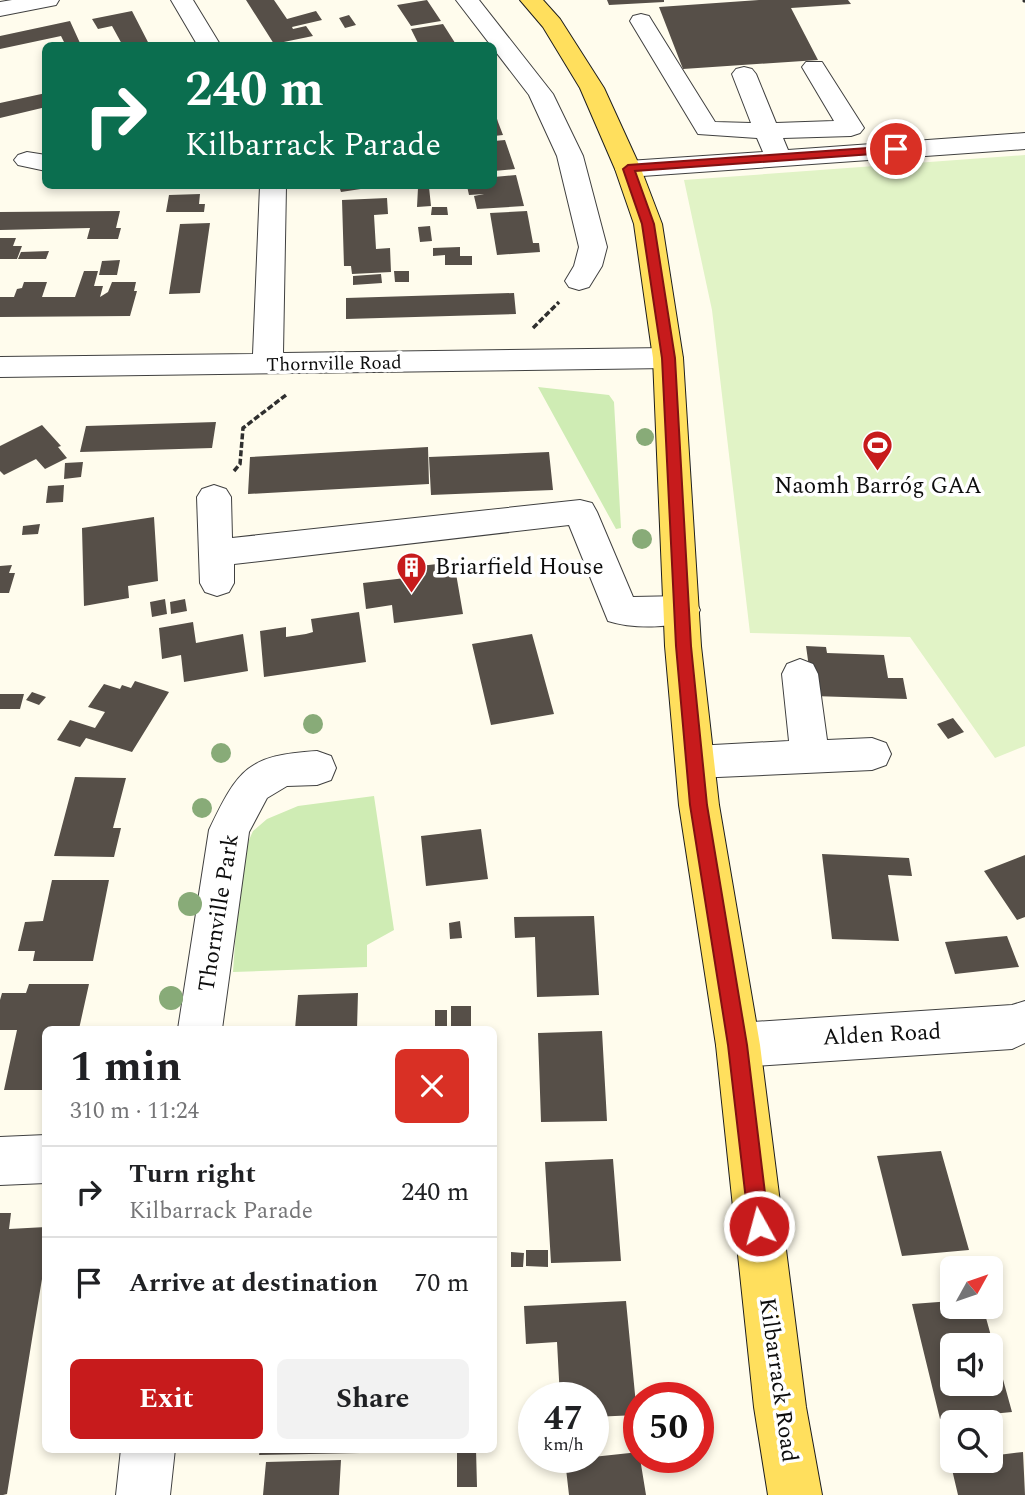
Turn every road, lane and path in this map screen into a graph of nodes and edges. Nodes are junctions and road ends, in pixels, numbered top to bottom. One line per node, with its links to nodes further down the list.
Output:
1 (48, 0): 5 (street)
2 (182, 0): 7 (street)
3 (467, 0): 15 (street)
4 (531, 0): 13 (main road, Kilbarrack Road)
5 (0, 9)
6 (641, 21): 10 (street)
7 (208, 42)
8 (814, 67): 10 (street)
9 (744, 74): 10 (street)
10 (767, 131): 12 (street)
11 (1025, 141): 12 (street)
12 (779, 158): 13 (street)
13 (628, 169): 16 (main road, Kilbarrack Road)
14 (273, 189): 18 (street)
15 (579, 281): 17 (path)
16 (668, 358): 17 (street, Thornville Road); 21 (main road, Kilbarrack Road)
17 (522, 361): 18 (street, Thornville Road)
18 (281, 364): 19 (street, Thornville Road); 20 (path)
19 (0, 367)
20 (214, 497): 21 (street)
21 (682, 610): 25 (main road, Kilbarrack Road)
22 (800, 674): 24 (street)
23 (872, 754): 24 (street)
24 (810, 757): 25 (street)
25 (695, 762): 29 (main road, Kilbarrack Road)
26 (317, 768): 28 (street, Thornville Park)
27 (1025, 1022): 29 (street, Alden Road)
28 (200, 1026)
29 (738, 1045): 34 (main road, Kilbarrack Road)
30 (42, 1159): 31 (street)
31 (0, 1161)
32 (148, 1453): 33 (street)
33 (143, 1495)
34 (795, 1495)

